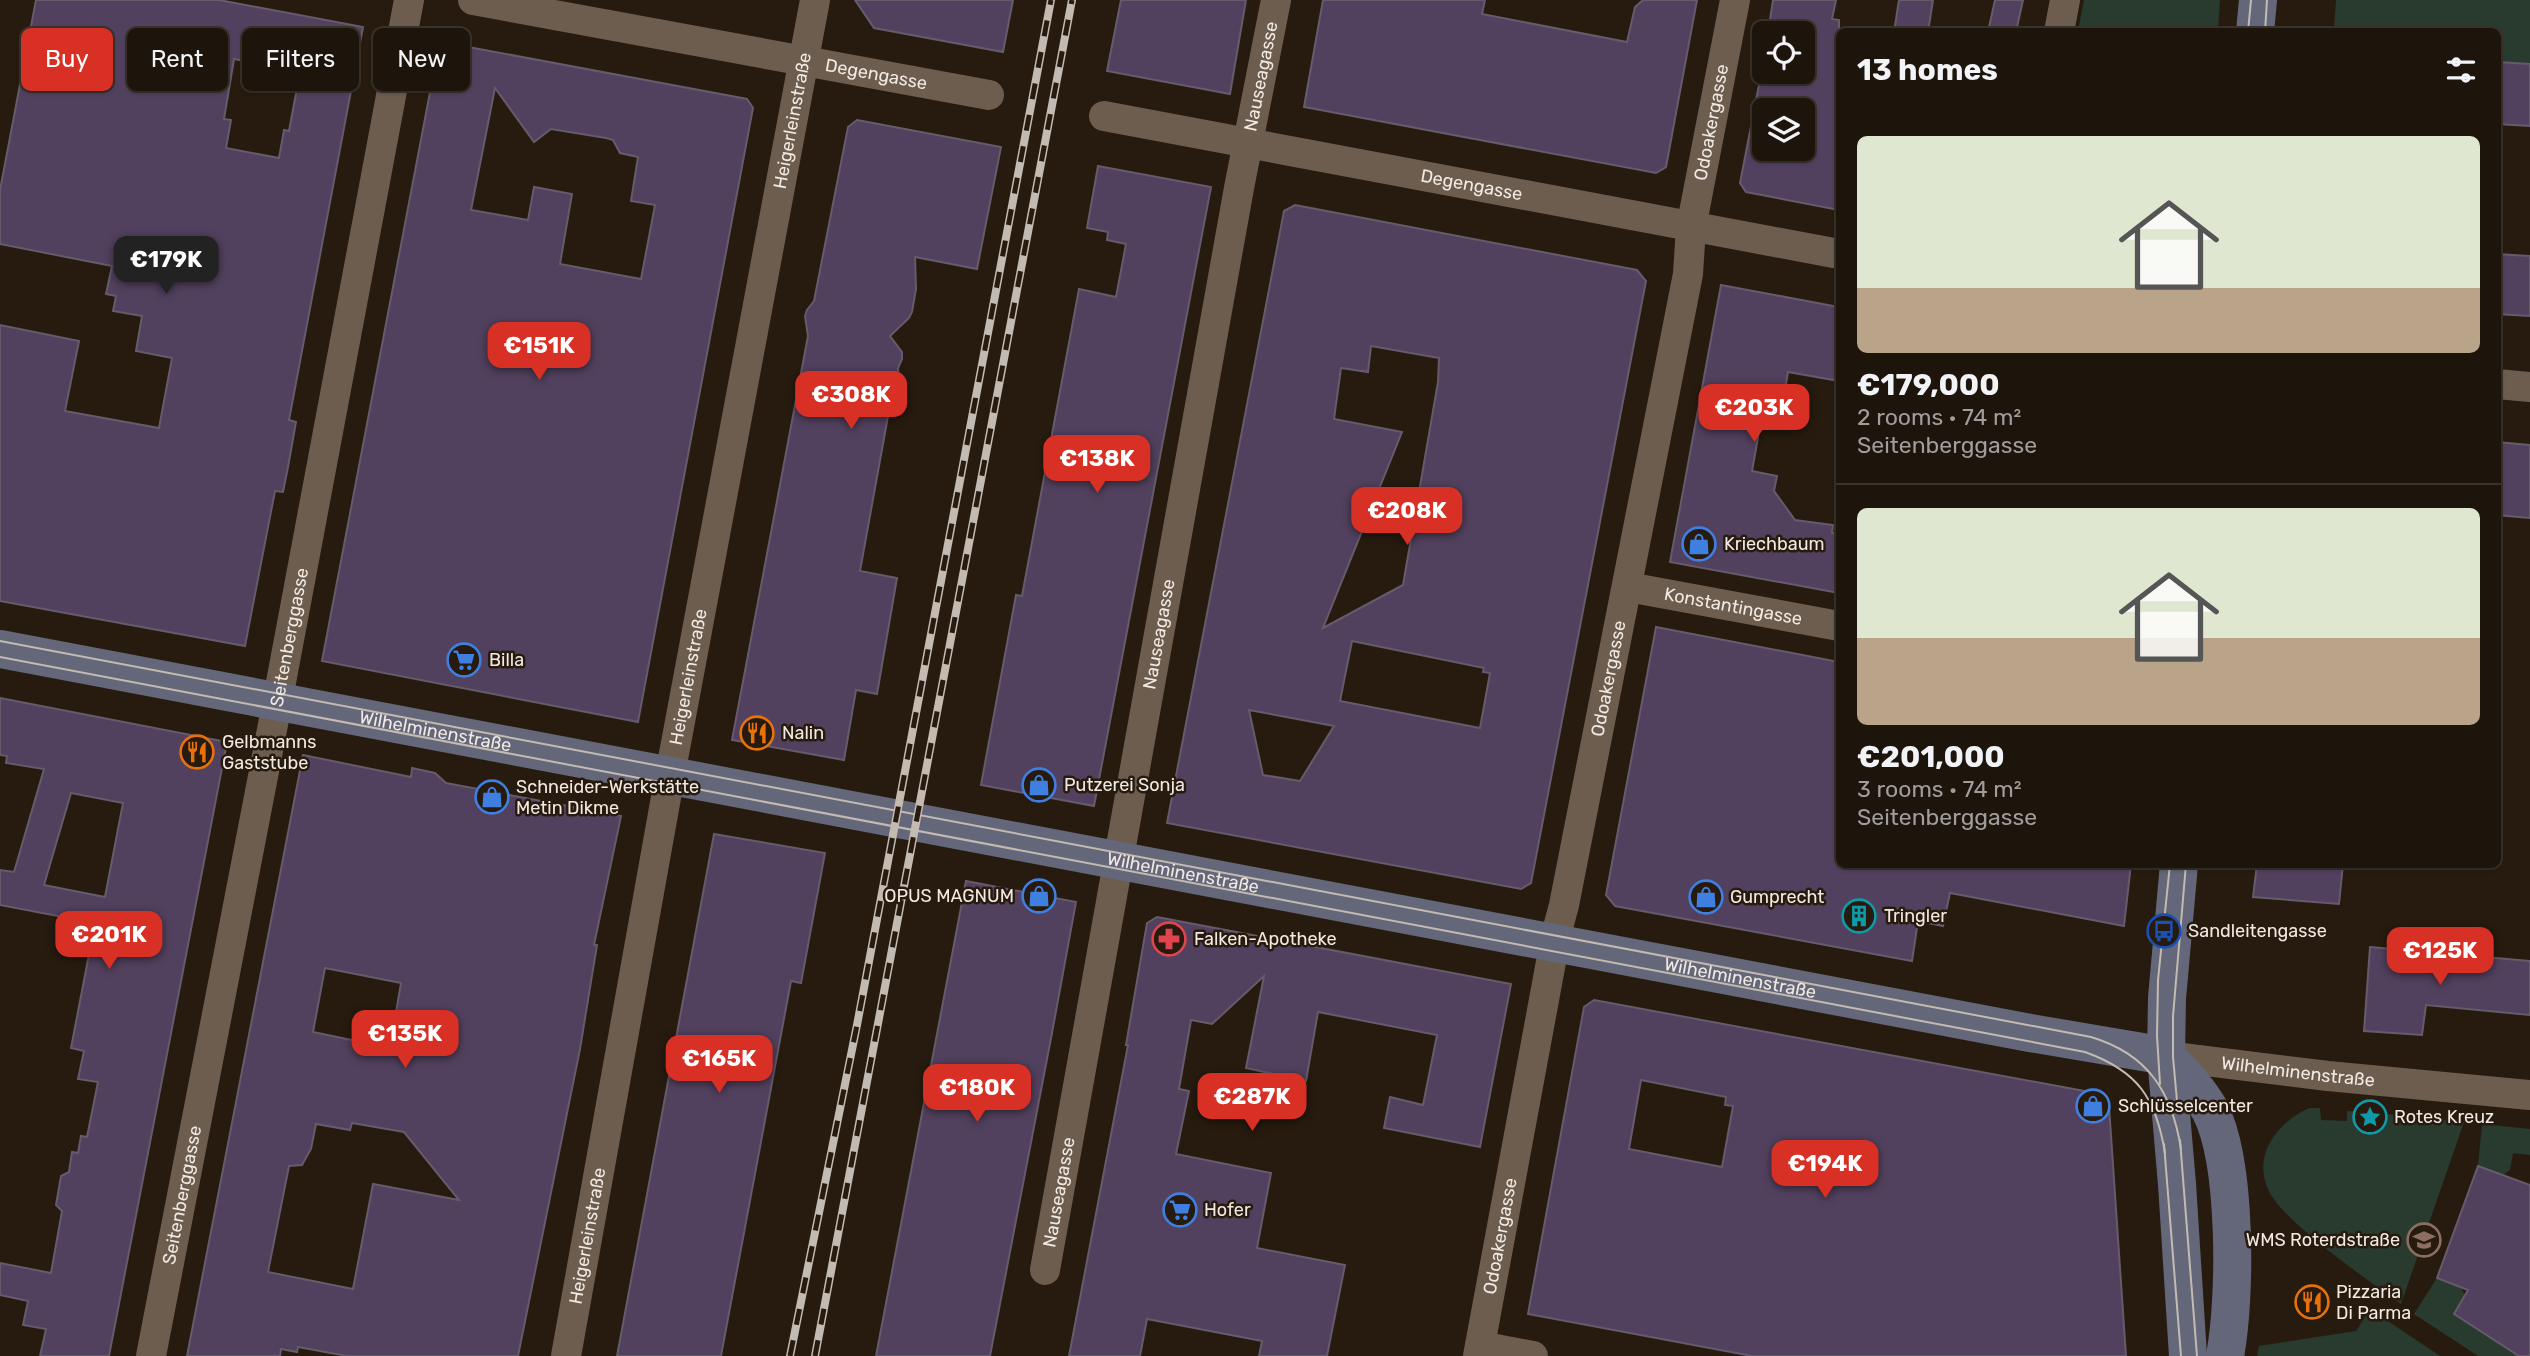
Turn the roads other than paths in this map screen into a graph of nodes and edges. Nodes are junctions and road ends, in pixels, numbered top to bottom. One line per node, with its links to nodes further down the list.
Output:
1 (409, 0): 21 (street, Seitenberggasse)
2 (473, 0): 10 (street, Degengasse)
3 (815, 0): 10 (street, Heigerleinstraße)
4 (1276, 0): 13 (street, Nauseagasse)
5 (1735, 0): 14 (street, Odoakergasse)
6 (2064, 0): 8 (street)
7 (2258, 0): 9 (street)
8 (2060, 28)
9 (2255, 28)
10 (803, 62): 11 (street, Degengasse); 22 (street, Heigerleinstraße)
11 (989, 96)
12 (1104, 116): 13 (street, Degengasse)
13 (1248, 143): 14 (street, Degengasse); 23 (street, Nauseagasse)
14 (1691, 228): 15 (street, Degengasse); 18 (street, Odoakergasse)
15 (1836, 253)
16 (2501, 384): 17 (street)
17 (2530, 387)
18 (1628, 587): 19 (street, Konstantingasse); 25 (street, Odoakergasse)
19 (1836, 625)
20 (0, 649): 21 (street, Wilhelminenstraße)
21 (277, 702): 22 (street, Wilhelminenstraße); 30 (street, Seitenberggasse)
22 (670, 775): 23 (street, Wilhelminenstraße); 31 (street, Heigerleinstraße)
23 (1117, 860): 25 (street, Wilhelminenstraße); 28 (street, Nauseagasse)
24 (2179, 868): 26 (street)
25 (1554, 943): 26 (street, Wilhelminenstraße); 29 (street, Odoakergasse)
26 (2166, 1056): 27 (street, Wilhelminenstraße); 33 (street); 34 (street)
27 (2530, 1095)
28 (1045, 1270)
29 (1479, 1351): 32 (street)
30 (151, 1356)
31 (566, 1356)
32 (1533, 1356)
33 (2188, 1356)
34 (2225, 1356)

